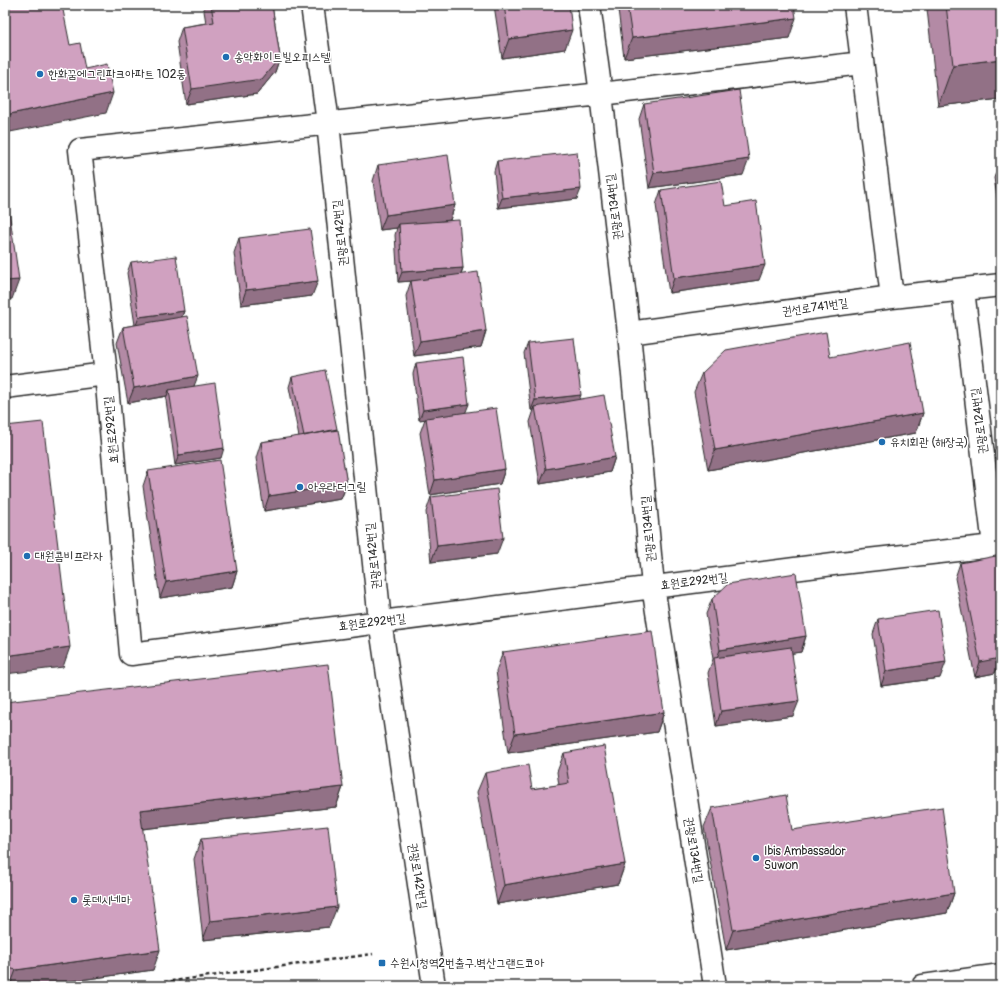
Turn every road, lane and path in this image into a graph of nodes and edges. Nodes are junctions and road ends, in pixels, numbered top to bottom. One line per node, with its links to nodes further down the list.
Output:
1 (312, 5): 6 (street, 권광로142번길)
2 (589, 5): 5 (street, 권광로134번길)
3 (855, 5): 4 (street)
4 (862, 63): 5 (street); 9 (street)
5 (601, 94): 6 (street); 10 (street, 권광로134번길)
6 (328, 123): 11 (street); 15 (street, 권광로142번길)
7 (1001, 285): 8 (street, 권선로741번길)
8 (963, 290): 9 (street, 권선로741번길); 13 (street, 권광로124번길)
9 (892, 297): 10 (street, 권선로741번길)
10 (629, 333): 14 (street, 권광로134번길)
11 (106, 374): 12 (street); 15 (street, 효원로292번길)
12 (5, 387)
13 (998, 547): 14 (street, 효원로292번길)
14 (653, 586): 15 (street, 효원로292번길); 20 (street, 권광로134번길)
15 (380, 621): 19 (street, 권광로142번길)
16 (373, 954): 18 (path)
17 (1001, 975): 21 (street)
18 (136, 986)
19 (434, 986)
20 (715, 986)
21 (923, 986)

